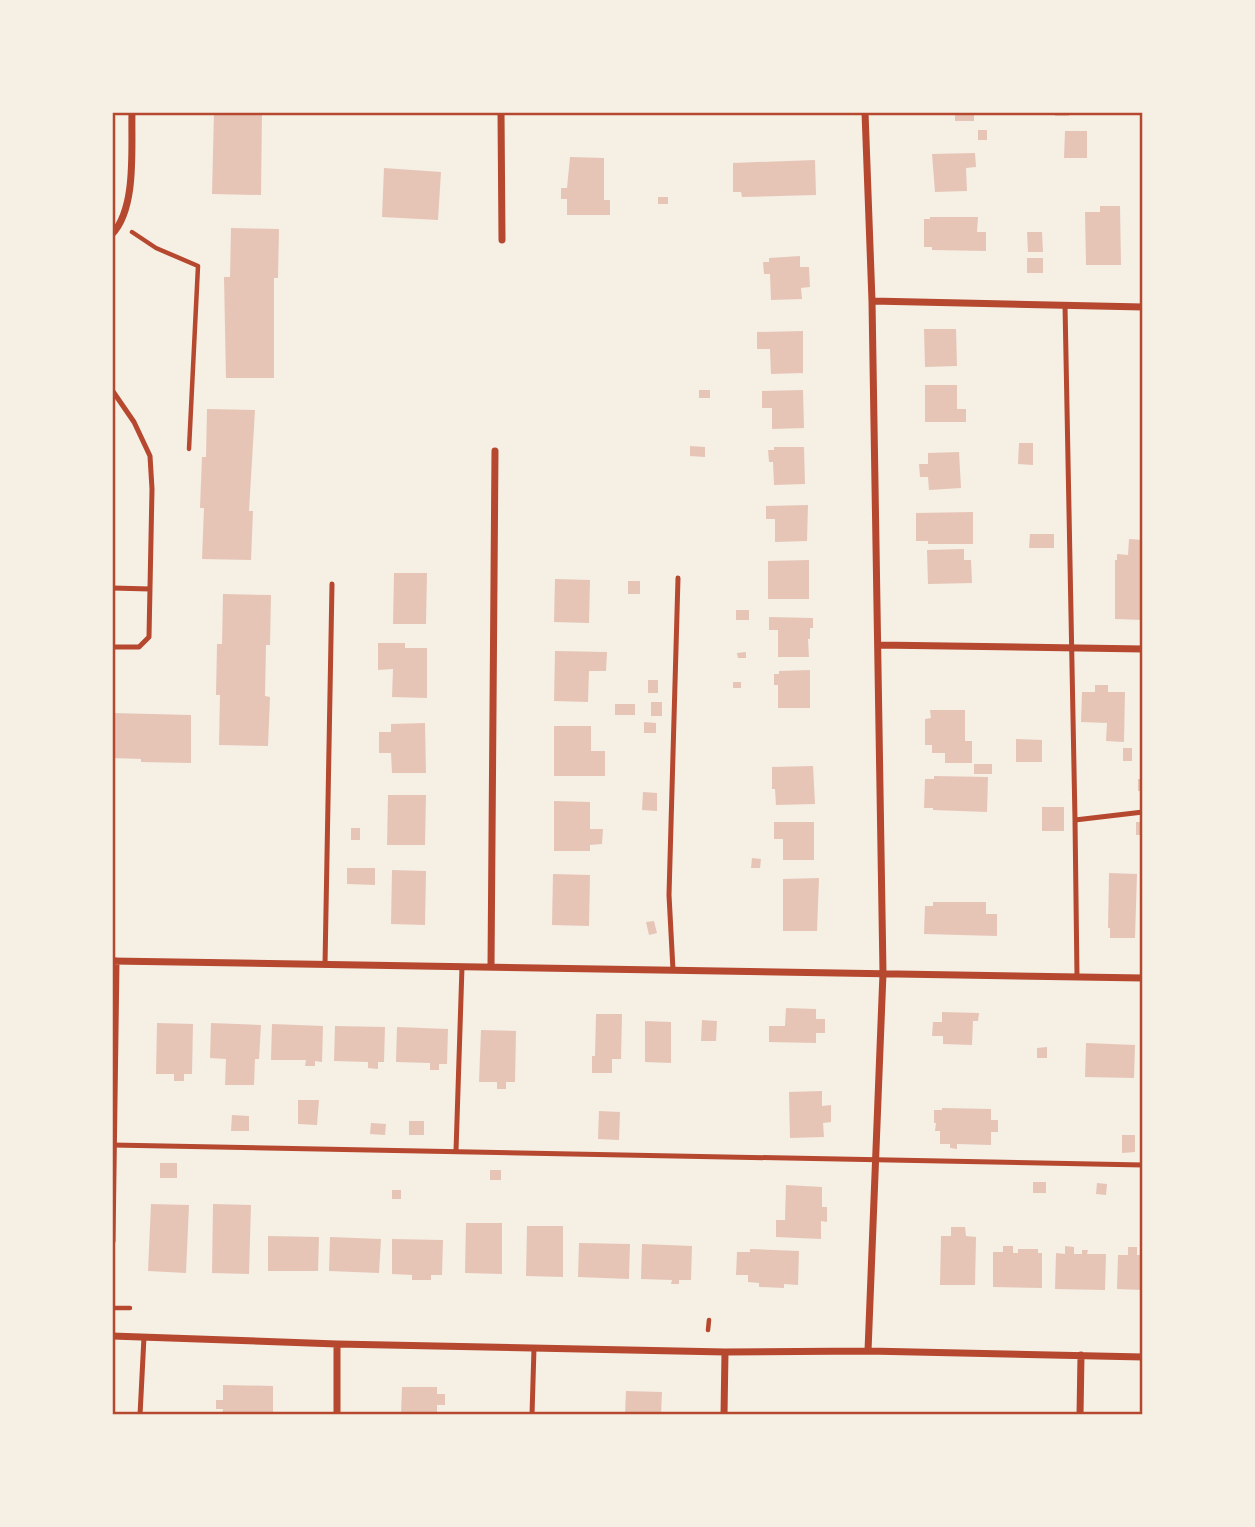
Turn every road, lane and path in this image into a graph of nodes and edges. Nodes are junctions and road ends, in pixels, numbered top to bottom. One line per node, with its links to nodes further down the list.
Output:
1 (132, 112): 4 (street)
2 (501, 112): 6 (street)
3 (865, 112): 7 (street)
4 (121, 225): 5 (street); 11 (path)
5 (112, 234)
6 (502, 240)
7 (872, 301): 8 (street); 17 (street)
8 (1065, 305): 9 (street); 19 (lane)
9 (1143, 307)
10 (112, 390): 16 (lane)
11 (189, 449)
12 (495, 451): 26 (street)
13 (678, 578): 27 (lane)
14 (332, 584): 24 (lane)
15 (112, 587): 16 (lane)
16 (150, 589): 18 (lane)
17 (878, 645): 19 (street); 28 (street)
18 (112, 647)
19 (1071, 648): 20 (street); 22 (lane)
20 (1143, 649)
21 (1143, 811): 22 (lane)
22 (1075, 820): 29 (lane)
23 (114, 961): 24 (street); 31 (street)
24 (325, 965): 25 (street)
25 (462, 967): 26 (street); 32 (lane)
26 (491, 967): 27 (street)
27 (673, 970): 28 (street)
28 (883, 973): 29 (street); 33 (street)
29 (1077, 977): 30 (street)
30 (1143, 978)
31 (113, 1145): 32 (lane); 35 (street)
32 (456, 1151): 33 (lane)
33 (875, 1159): 34 (lane); 44 (street)
34 (1143, 1165)
35 (112, 1241)
36 (112, 1308): 37 (path)
37 (130, 1308)
38 (709, 1320): 39 (path)
39 (708, 1330)
40 (112, 1335): 41 (street)
41 (144, 1337): 42 (street); 48 (lane)
42 (338, 1345): 43 (street); 49 (street)
43 (534, 1348): 45 (street); 50 (lane)
44 (868, 1351): 45 (street); 46 (street)
45 (725, 1352): 51 (street)
46 (1081, 1355): 47 (street); 52 (street)
47 (1143, 1357)
48 (140, 1415)
49 (337, 1415)
50 (533, 1415)
51 (724, 1415)
52 (1080, 1415)

